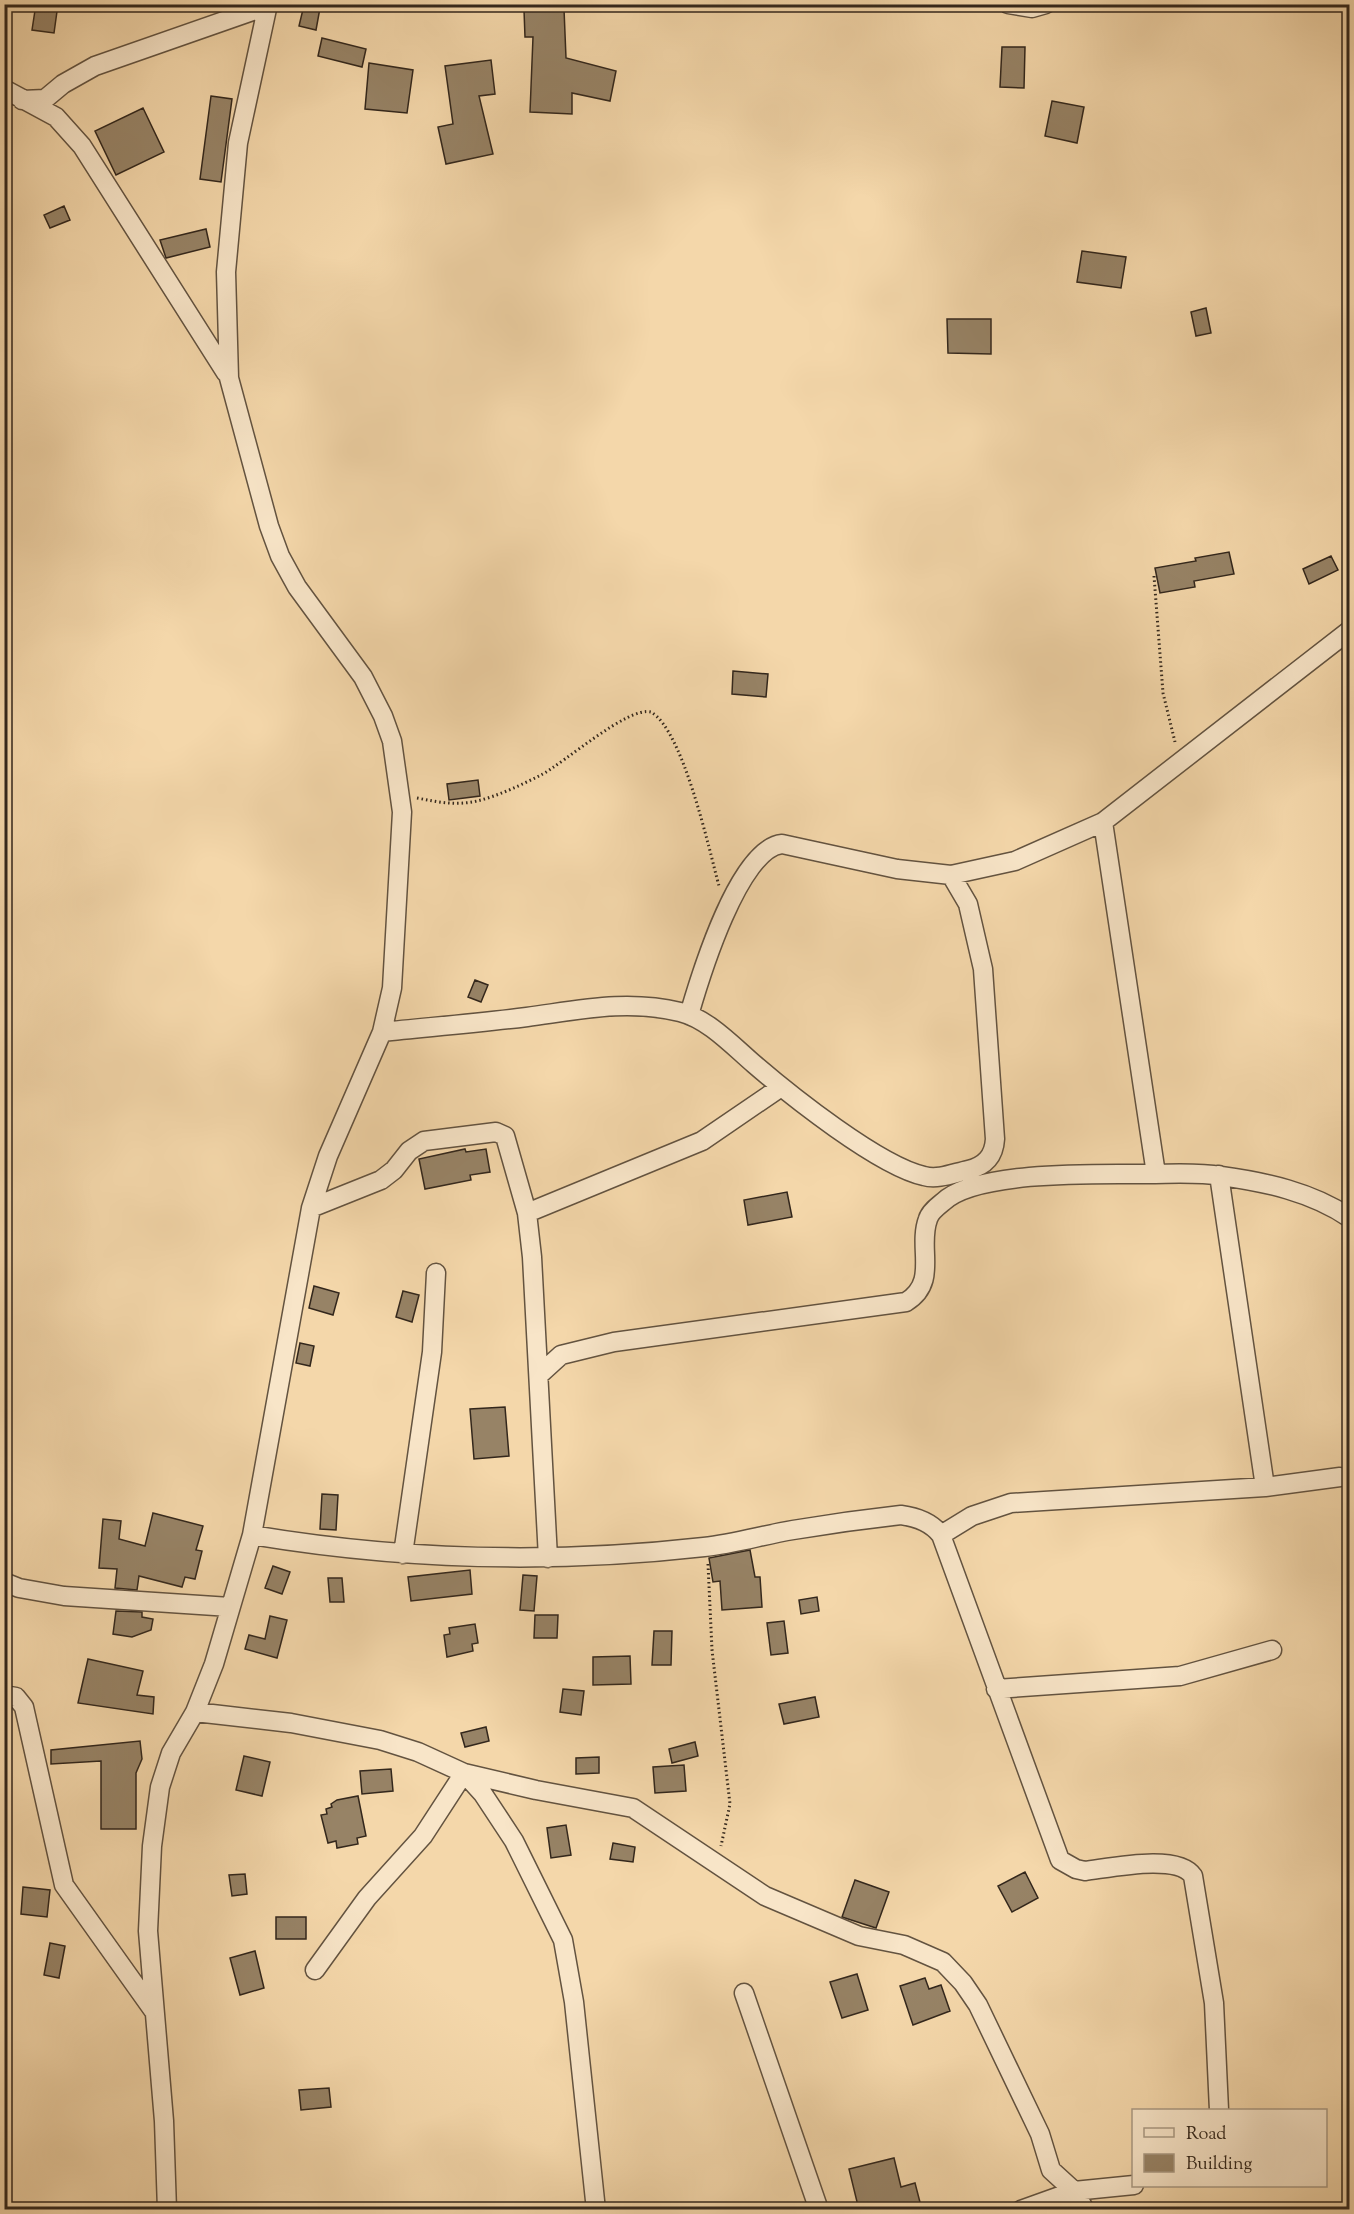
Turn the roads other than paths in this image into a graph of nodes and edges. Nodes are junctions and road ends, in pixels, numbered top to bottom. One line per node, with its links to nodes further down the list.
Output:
1 (1008, 4): 2 (street)
2 (1046, 4)
3 (268, 5): 5 (street); 6 (street)
4 (4, 89): 5 (street)
5 (13, 102): 6 (street)
6 (229, 378): 11 (street)
7 (1350, 630): 8 (street)
8 (1103, 822): 9 (street); 13 (street)
9 (951, 875): 10 (street); 12 (street)
10 (689, 1015): 11 (street); 12 (street)
11 (382, 1032): 15 (street)
12 (781, 1087): 16 (street)
13 (1156, 1174): 14 (street); 19 (street)
14 (1219, 1175): 17 (street); 21 (street)
15 (311, 1209): 16 (street); 22 (street)
16 (527, 1213): 19 (street)
17 (1350, 1218)
18 (436, 1273): 24 (street)
19 (539, 1376): 25 (street)
20 (1340, 1476): 21 (street)
21 (1265, 1487): 23 (street)
22 (252, 1535): 24 (street); 27 (street)
23 (941, 1535): 25 (street); 29 (street)
24 (403, 1554): 25 (street)
25 (548, 1558)
26 (4, 1582): 27 (street)
27 (230, 1607): 31 (street)
28 (1272, 1650): 29 (street)
29 (996, 1689): 36 (street)
30 (4, 1695): 35 (street)
31 (195, 1712): 32 (street); 35 (street)
32 (464, 1773): 33 (street); 38 (street); 40 (street)
33 (315, 1970)
34 (744, 1994): 41 (street)
35 (154, 2011): 39 (street)
36 (1218, 2109)
37 (1132, 2185): 38 (street)
38 (1074, 2191): 42 (street); 43 (street)
39 (166, 2210)
40 (596, 2210)
41 (819, 2210)
42 (1020, 2210)
43 (1086, 2210)

